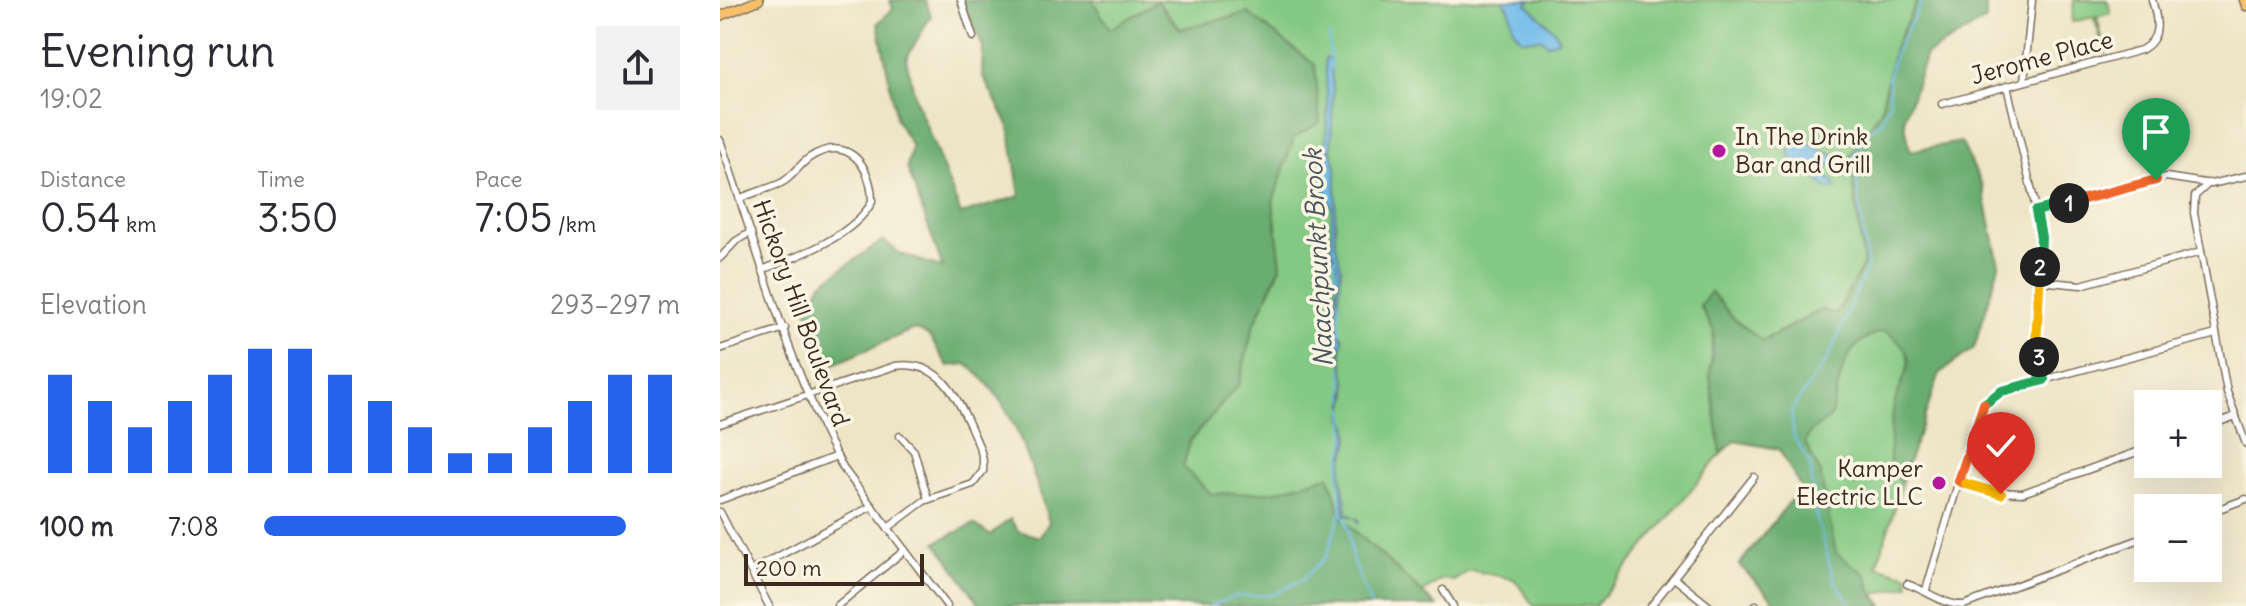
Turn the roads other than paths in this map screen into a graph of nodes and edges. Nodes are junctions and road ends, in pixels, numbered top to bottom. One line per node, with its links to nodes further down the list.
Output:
1 (759, 0): 7 (main road)
2 (961, 0): 8 (street)
3 (2032, 0): 9 (street)
4 (2152, 0): 9 (street, Jerome Place)
5 (2244, 0): 6 (main road)
6 (2246, 6)
7 (720, 16)
8 (973, 37)
9 (2024, 81): 10 (street, Jerome Place)
10 (2007, 86): 11 (street, Jerome Place); 16 (street)
11 (1942, 104)
12 (720, 140): 15 (street, Hickory Hill Boulevard)
13 (2246, 176): 14 (street)
14 (2209, 183): 16 (street); 18 (street)
15 (740, 198): 17 (street, Hickory Hill Boulevard); 20 (street)
16 (2036, 211): 21 (street)
17 (751, 232): 19 (street); 20 (street, Hickory Hill Boulevard)
18 (2201, 252): 21 (street); 23 (street)
19 (720, 258)
20 (764, 269): 22 (street, Hickory Hill Boulevard)
21 (2039, 281): 25 (street)
22 (785, 328): 24 (street); 26 (street, Hickory Hill Boulevard)
23 (2216, 334): 25 (street); 27 (street)
24 (720, 349)
25 (2044, 380): 35 (street)
26 (808, 393): 29 (street); 33 (street, Hickory Hill Boulevard); 36 (street)
27 (2236, 416): 28 (street); 31 (street)
28 (2222, 421)
29 (720, 424)
30 (900, 436): 36 (street)
31 (2246, 444)
32 (2134, 453): 35 (street)
33 (837, 456): 38 (street); 39 (street, Hickory Hill Boulevard)
34 (1754, 477): 46 (street)
35 (1959, 481): 49 (street)
36 (928, 499): 42 (street)
37 (2246, 499): 40 (street)
38 (720, 500)
39 (872, 506): 42 (street, Hickory Hill Boulevard); 45 (street)
40 (2222, 508)
41 (720, 512): 45 (street)
42 (888, 528): 44 (street, Hickory Hill Boulevard)
43 (2134, 541): 51 (street)
44 (905, 550): 50 (street); 55 (street, Hickory Hill Boulevard)
45 (751, 571): 52 (street)
46 (1674, 578): 57 (street); 58 (street)
47 (1907, 584): 49 (street)
48 (1443, 590): 56 (street)
49 (1926, 590): 51 (street)
50 (848, 597): 53 (street); 54 (street)
51 (1983, 598): 59 (street)
52 (769, 606)
53 (837, 606)
54 (855, 606)
55 (947, 606)
56 (1453, 606)
57 (1651, 606)
58 (1709, 606)
59 (1986, 606)

